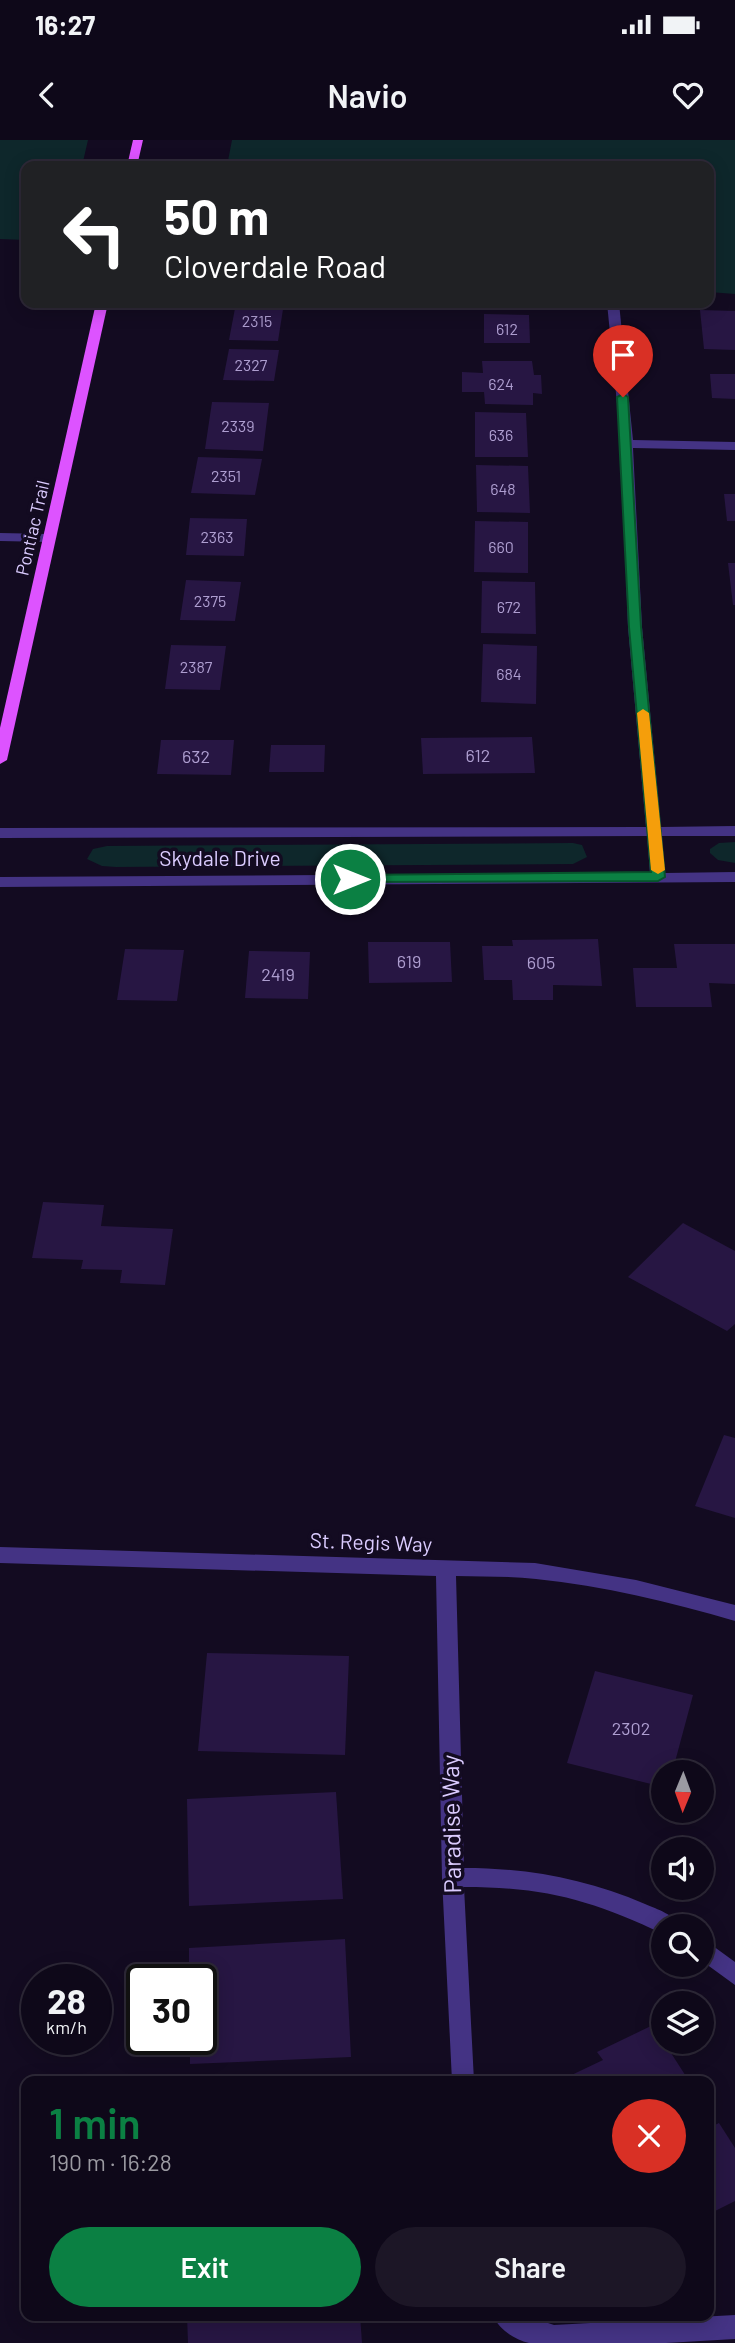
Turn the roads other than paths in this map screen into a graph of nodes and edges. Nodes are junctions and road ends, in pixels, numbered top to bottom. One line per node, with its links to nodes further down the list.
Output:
1 (138, 140): 2 (main road)
2 (133, 161)
3 (101, 308): 8 (main road, Pontiac Trail)
4 (614, 308): 5 (street)
5 (627, 444): 6 (street); 10 (street)
6 (735, 446)
7 (0, 537): 8 (street)
8 (48, 538): 9 (main road, Pontiac Trail)
9 (0, 760)
10 (654, 831): 11 (street, Skydale Drive); 12 (street, Skydale Drive); 13 (street)
11 (735, 831)
12 (0, 834)
13 (658, 877): 14 (street, Skydale Drive); 15 (street, Skydale Drive)
14 (735, 877)
15 (0, 882)
16 (0, 1555): 17 (street, St. Regis Way)
17 (446, 1568): 18 (street, St. Regis Way); 19 (street, Paradise Way)
18 (735, 1613)
19 (453, 1878): 20 (street); 23 (street, Paradise Way)
20 (651, 1917)
21 (714, 1958): 22 (street)
22 (735, 1975)
23 (463, 2076)
24 (512, 2321): 25 (street)
25 (735, 2327)

